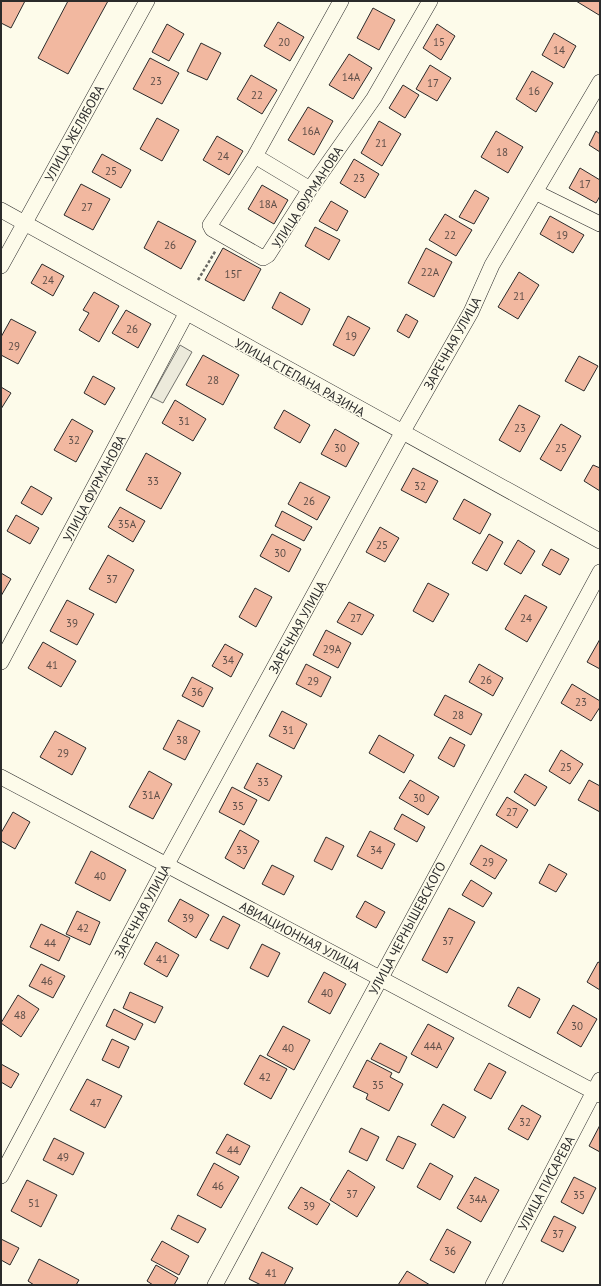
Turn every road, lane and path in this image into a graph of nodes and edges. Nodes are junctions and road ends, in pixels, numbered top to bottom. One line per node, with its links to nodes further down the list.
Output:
1 (148, 1): 9 (street, УЛИЦА ЖЕЛЯБОВА)
2 (341, 1): 5 (street)
3 (430, 1): 6 (street, УЛИЦА ФУРМАНОВА)
4 (600, 82): 7 (street, ЗАРЕЧНАЯ УЛИЦА)
5 (255, 156): 6 (street); 11 (street)
6 (310, 189): 11 (street, УЛИЦА ФУРМАНОВА)
7 (535, 192): 10 (street); 15 (street, ЗАРЕЧНАЯ УЛИЦА)
8 (1, 210): 9 (street, УЛИЦА СТЕПАНА РАЗИНА)
9 (24, 223): 12 (street, УЛИЦА ЖЕЛЯБОВА); 14 (street, УЛИЦА СТЕПАНА РАЗИНА)
10 (600, 224)
11 (212, 229): 13 (path)
12 (1, 266)
13 (198, 280)
14 (186, 314): 15 (street, УЛИЦА СТЕПАНА РАЗИНА); 18 (street, УЛИЦА ФУРМАНОВА)
15 (402, 433): 16 (street, УЛИЦА СТЕПАНА РАЗИНА); 20 (street, ЗАРЕЧНАЯ УЛИЦА)
16 (600, 541)
17 (600, 572): 21 (street, УЛИЦА ЧЕРНЫШЕВСКОГО)
18 (1, 662)
19 (1, 777): 20 (street, АВИАЦИОННАЯ УЛИЦА)
20 (167, 864): 21 (street, АВИАЦИОННАЯ УЛИЦА); 23 (street, ЗАРЕЧНАЯ УЛИЦА)
21 (379, 978): 22 (street, АВИАЦИОННАЯ УЛИЦА); 24 (street, УЛИЦА ЧЕРНЫШЕВСКОГО)
22 (598, 1089): 25 (street, УЛИЦА ПИСАРЕВА)
23 (1, 1176)
24 (215, 1285)
25 (493, 1285)

